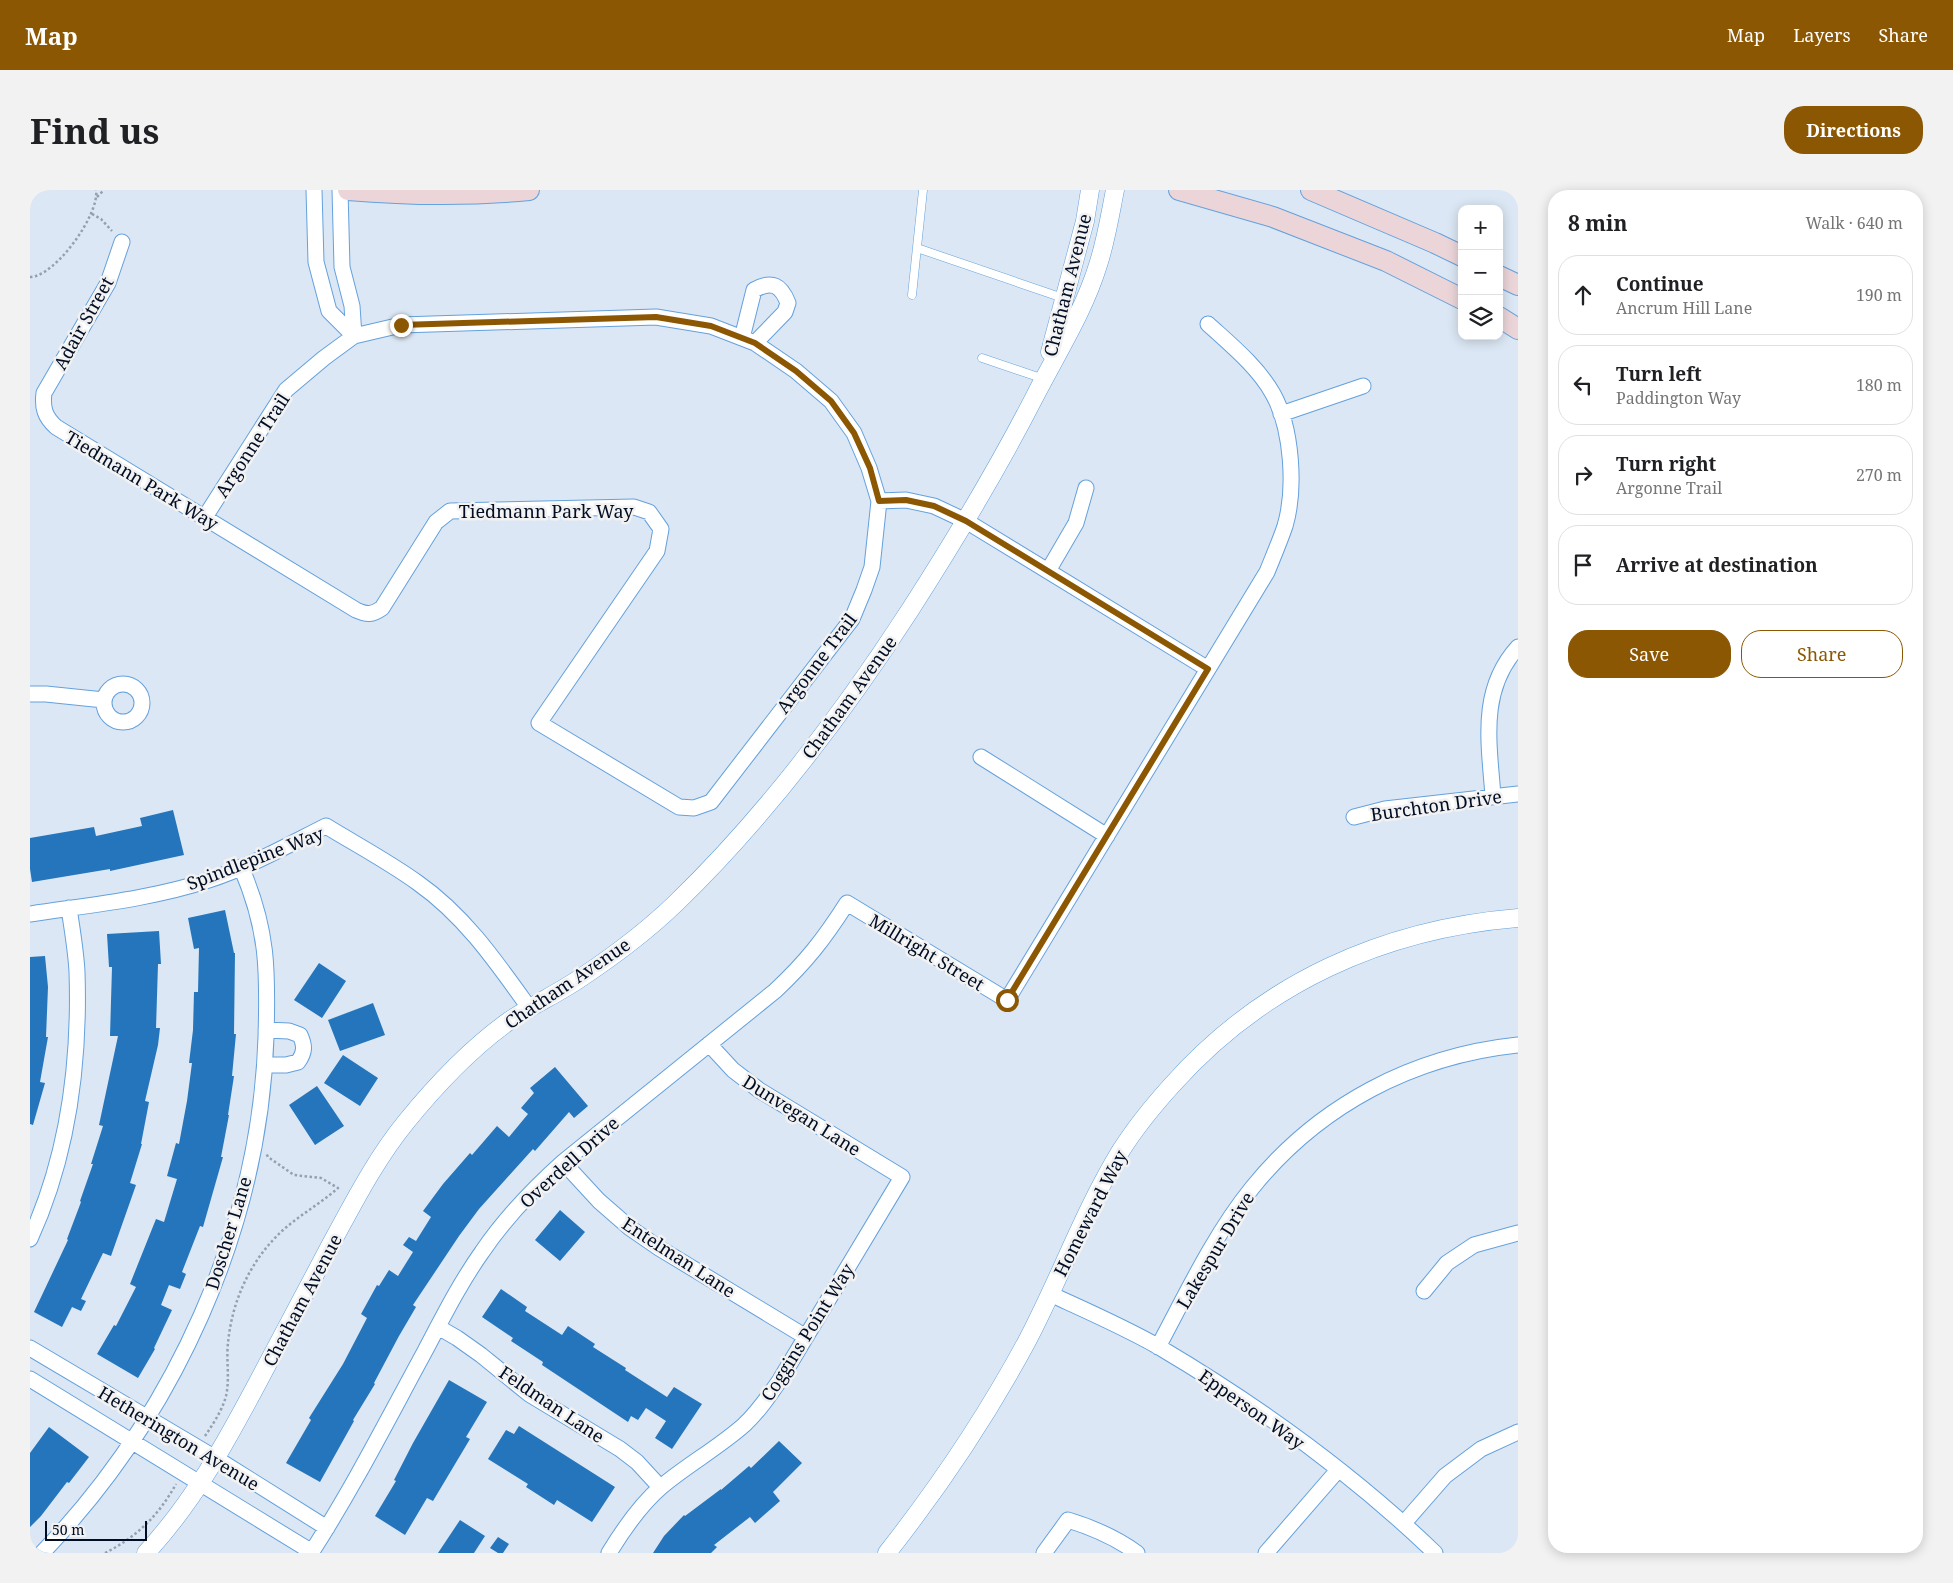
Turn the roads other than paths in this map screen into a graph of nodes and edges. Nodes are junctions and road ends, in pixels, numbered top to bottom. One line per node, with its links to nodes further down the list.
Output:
1 (314, 190): 21 (street)
2 (340, 190): 21 (street)
3 (348, 190): 4 (main road)
4 (529, 190)
5 (923, 190): 11 (lane)
6 (1090, 190): 17 (street, Chatham Avenue)
7 (1115, 190): 23 (street, Chatham Avenue)
8 (1178, 190): 16 (main road)
9 (1312, 190): 12 (main road)
10 (122, 242): 25 (street, Adair Street)
11 (917, 248): 15 (lane); 17 (lane)
12 (1458, 254)
13 (1503, 278): 14 (main road)
14 (1518, 285)
15 (912, 295)
16 (1458, 297)
17 (1064, 298): 23 (street, Chatham Avenue)
18 (1503, 320): 20 (main road)
19 (1208, 324): 26 (street)
20 (1518, 329)
21 (354, 336): 28 (street, Argonne Trail); 29 (street, Argonne Trail)
22 (982, 358): 23 (lane)
23 (1044, 379): 30 (street, Chatham Avenue)
24 (1363, 386): 26 (street)
25 (43, 404): 29 (street, Tiedmann Park Way)
26 (1281, 414): 33 (street)
27 (1086, 488): 31 (street)
28 (879, 501): 30 (street); 39 (street, Argonne Trail)
29 (205, 518): 39 (street, Tiedmann Park Way)
30 (966, 521): 31 (street); 47 (street, Chatham Avenue)
31 (1048, 571): 33 (street)
32 (1518, 647): 38 (street)
33 (1208, 669): 41 (street)
34 (30, 694): 35 (street)
35 (104, 700)
36 (981, 757): 41 (street)
37 (1518, 794): 38 (street, Burchton Drive)
38 (1493, 796): 40 (street, Burchton Drive)
39 (694, 808)
40 (1354, 817)
41 (1107, 836): 43 (street, Millright Street)
42 (241, 867): 44 (street, Spindlepine Way); 47 (street, Spindlepine Way); 48 (street, Doscher Lane)
43 (847, 903): 49 (street, Overdell Drive)
44 (69, 908): 45 (street, Spindlepine Way); 55 (street)
45 (30, 914)
46 (1518, 918): 57 (street, Homeward Way)
47 (530, 1009): 66 (street, Chatham Avenue)
48 (266, 1030): 51 (street, Doscher Lane); 51 (street)
49 (709, 1044): 52 (street, Overdell Drive); 53 (street, Dunvegan Lane)
50 (1518, 1045): 60 (street, Lakespur Drive)
51 (265, 1065): 63 (street, Doscher Lane)
52 (563, 1162): 58 (street, Overdell Drive); 59 (street, Entelman Lane)
53 (902, 1177): 59 (street, Coggins Point Way)
54 (1518, 1233): 56 (street)
55 (30, 1239)
56 (1424, 1291)
57 (1050, 1294): 60 (street, Epperson Way); 76 (street, Homeward Way)
58 (438, 1326): 69 (street, Feldman Lane); 71 (street, Overdell Drive)
59 (806, 1337): 69 (street, Coggins Point Way)
60 (1158, 1347): 67 (street, Epperson Way)
61 (30, 1348): 63 (street, Hetherington Avenue)
62 (30, 1379): 65 (street, Hetherington Avenue)
63 (148, 1418): 65 (street, Doscher Lane); 66 (street, Hetherington Avenue)
64 (1518, 1432): 70 (street)
65 (133, 1442): 68 (street, Hetherington Avenue); 73 (street, Doscher Lane)
66 (217, 1459): 68 (street, Chatham Avenue); 71 (street, Hetherington Avenue)
67 (1338, 1470): 70 (street, Epperson Way); 79 (street)
68 (201, 1484): 72 (street, Hetherington Avenue); 74 (street, Chatham Avenue)
69 (660, 1487): 75 (street, Coggins Point Way)
70 (1404, 1523): 80 (street, Epperson Way)
71 (327, 1528): 72 (street, Overdell Drive)
72 (311, 1552)
73 (42, 1553)
74 (146, 1553)
75 (609, 1553)
76 (887, 1553)
77 (1044, 1553): 78 (street)
78 (1138, 1553)
79 (1266, 1553)
80 (1436, 1553)

